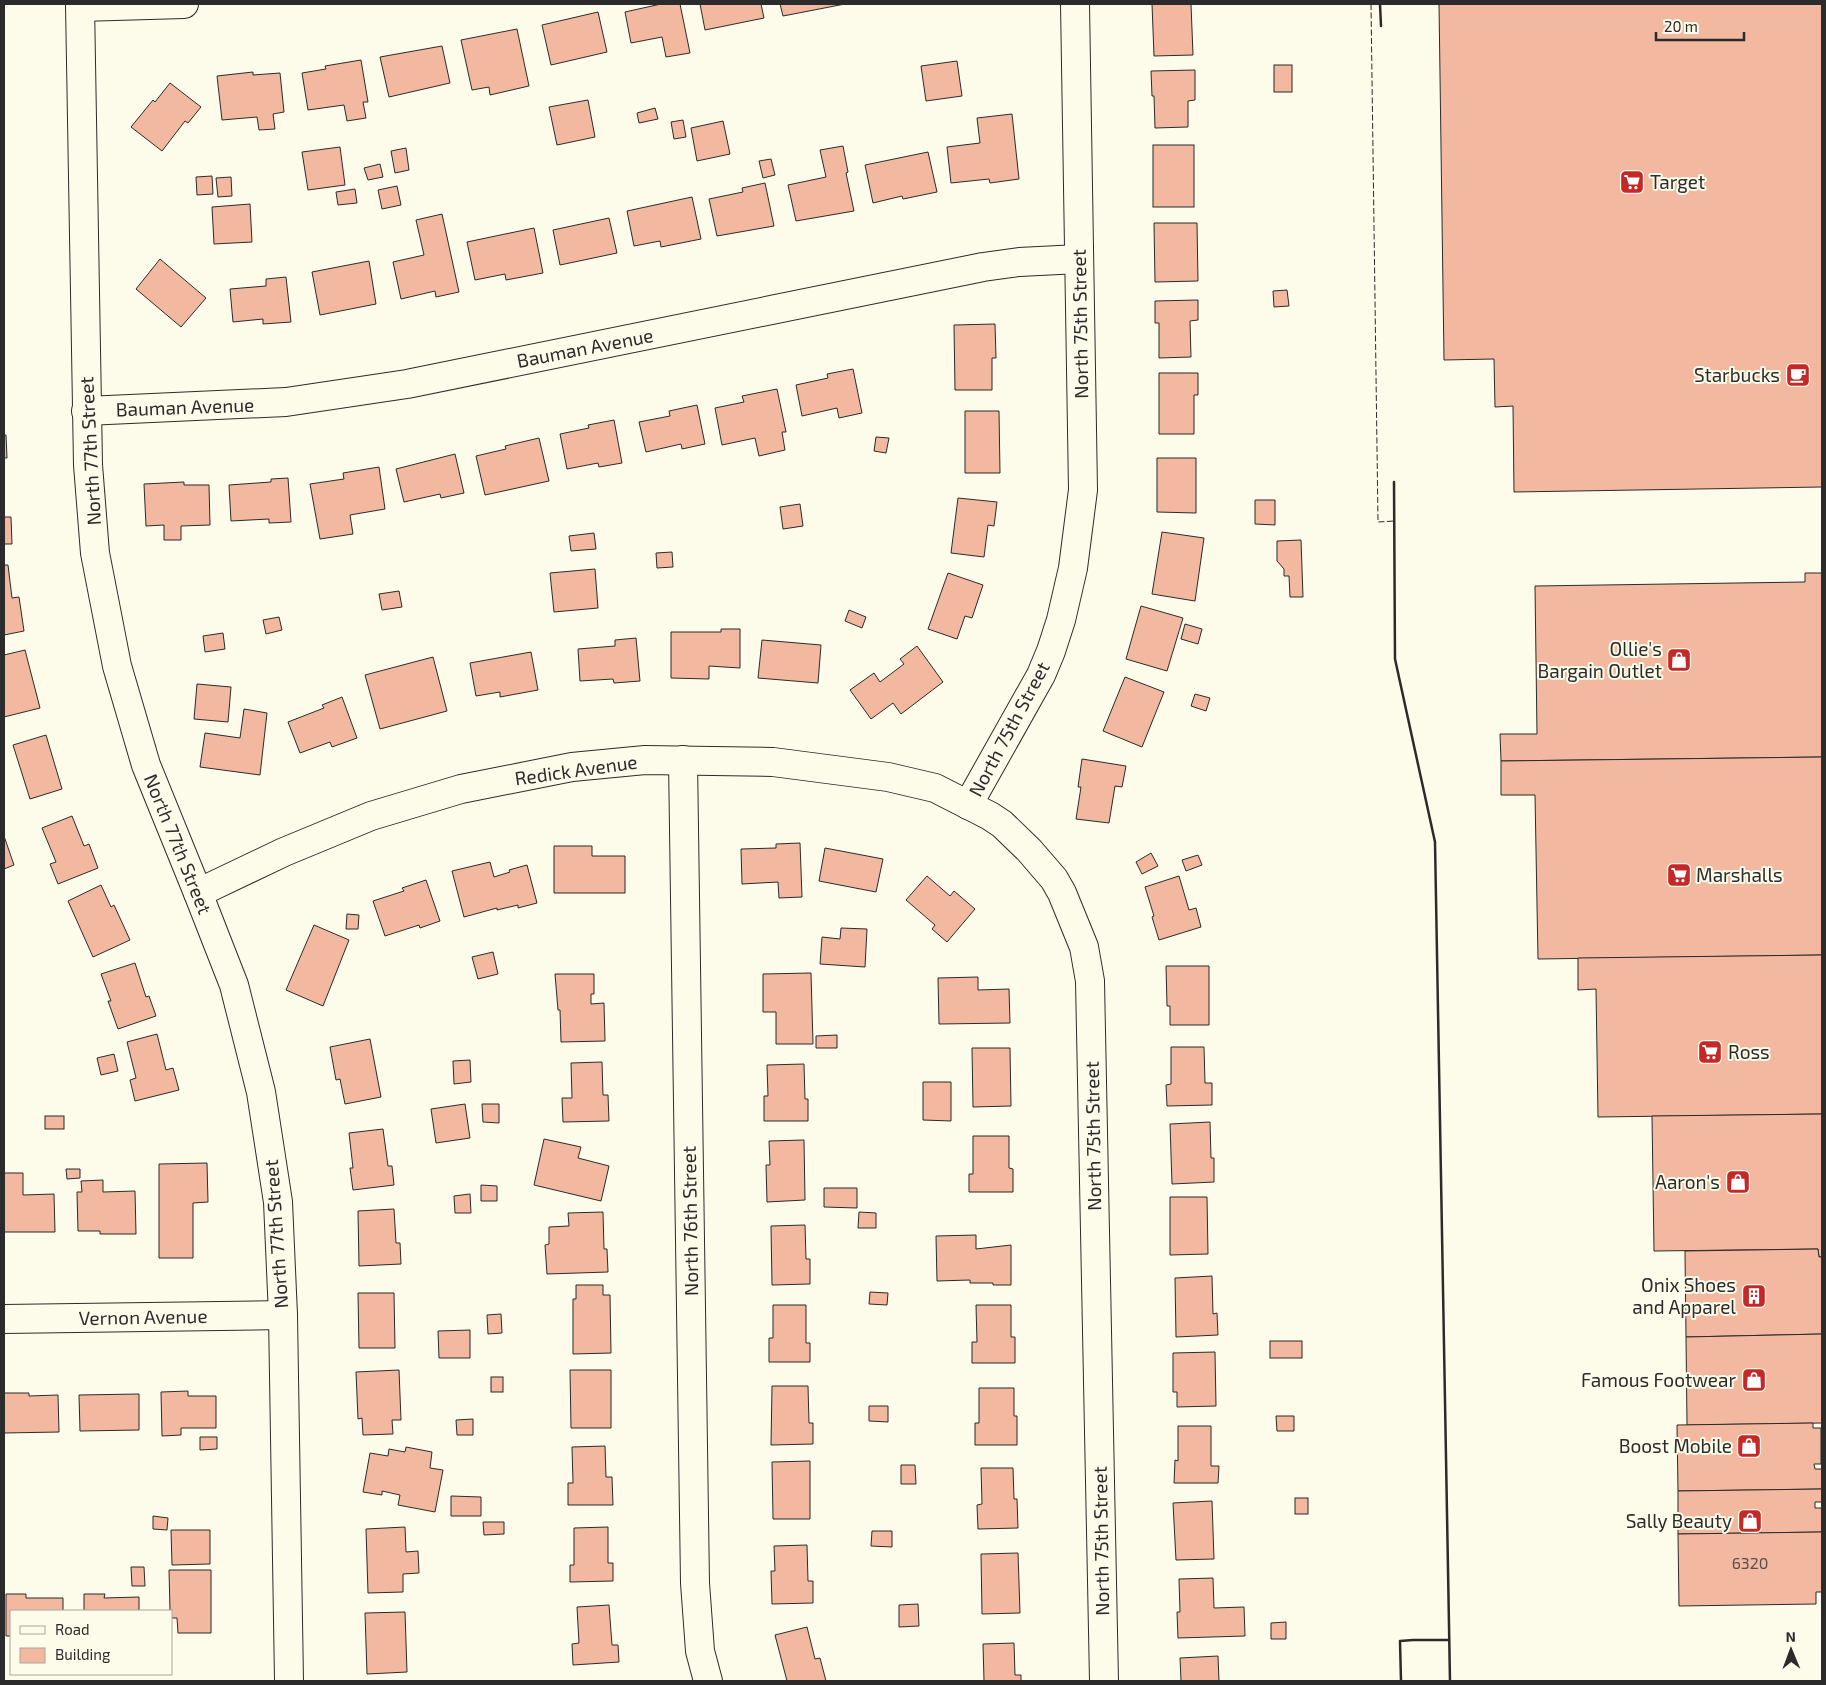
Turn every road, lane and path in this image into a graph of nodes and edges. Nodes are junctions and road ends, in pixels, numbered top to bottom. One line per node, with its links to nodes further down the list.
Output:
1 (184, 4): 3 (street)
2 (1075, 4): 4 (street, North 75th Street)
3 (80, 6): 5 (street, North 77th Street)
4 (1080, 259): 5 (street, Bauman Avenue); 7 (street, North 75th Street)
5 (86, 411): 8 (street, North 77th Street)
6 (683, 760): 7 (street, Redick Avenue); 8 (street, Redick Avenue); 12 (street, North 76th Street)
7 (968, 805): 13 (street, North 75th Street)
8 (198, 892): 9 (street, North 77th Street)
9 (283, 1315): 10 (street, Vernon Avenue); 11 (street, North 77th Street)
10 (4, 1319)
11 (289, 1681)
12 (708, 1681)
13 (1104, 1681)

